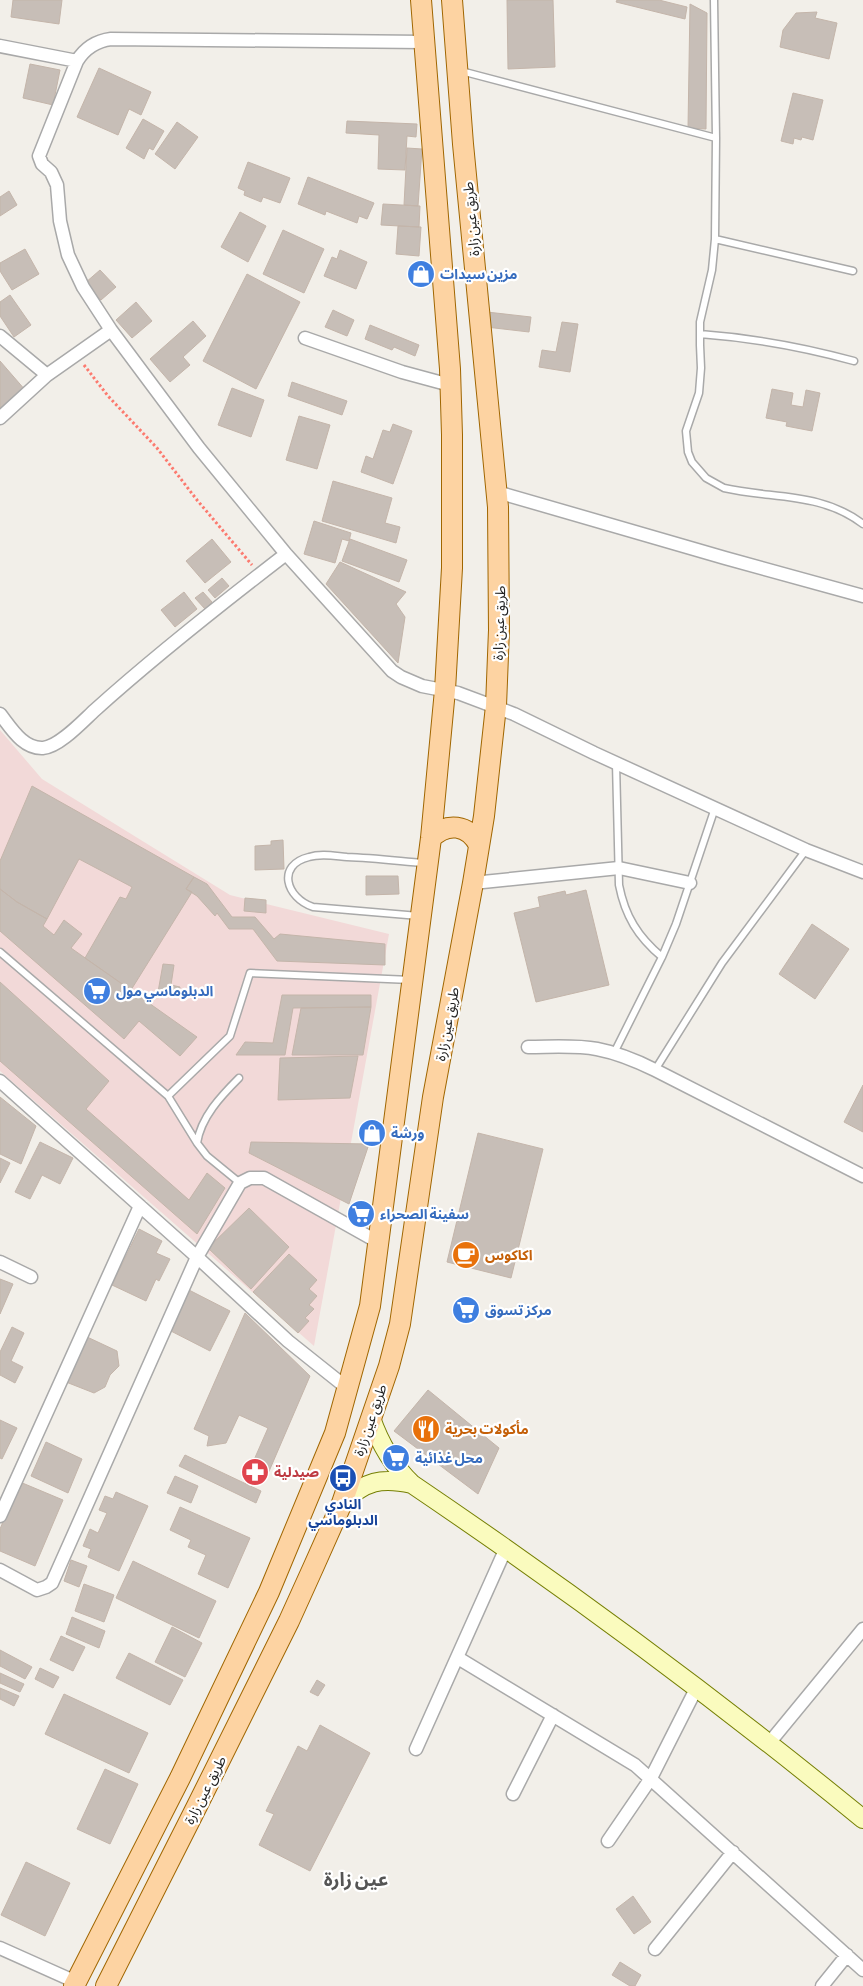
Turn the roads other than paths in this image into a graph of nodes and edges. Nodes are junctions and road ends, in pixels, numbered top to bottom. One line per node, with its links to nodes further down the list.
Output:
1 (421, 0): 4 (main road, طريق عين زارة)
2 (452, 0): 7 (main road, طريق عين زارة)
3 (714, 0): 8 (lane)
4 (424, 42): 6 (street); 17 (main road, طريق عين زارة)
5 (0, 46): 6 (street)
6 (77, 61): 11 (street)
7 (457, 70): 8 (lane); 19 (main road, طريق عين زارة)
8 (716, 138): 9 (lane)
9 (715, 239): 10 (lane); 12 (lane)
10 (853, 271)
11 (111, 330): 16 (street); 21 (street)
12 (700, 334): 15 (lane); 20 (lane)
13 (0, 336): 16 (street)
14 (305, 338): 17 (street)
15 (854, 362)
16 (47, 375): 18 (street)
17 (450, 385): 23 (main road, طريق عين زارة)
18 (0, 418)
19 (497, 492): 22 (street); 24 (main road, طريق عين زارة)
20 (863, 524)
21 (286, 554): 23 (street); 25 (street)
22 (863, 596)
23 (445, 690): 24 (street); 28 (main road, طريق عين زارة)
24 (496, 706): 26 (street); 29 (main road, طريق عين زارة)
25 (0, 714)
26 (616, 763): 27 (street); 32 (lane)
27 (716, 808): 30 (street); 35 (lane)
28 (431, 838): 29 (main road); 31 (main road, طريق عين زارة)
29 (479, 845): 34 (main road, طريق عين زارة)
30 (806, 850): 33 (street); 42 (lane)
31 (428, 863): 36 (main road, طريق عين زارة); 36 (lane)
32 (619, 868): 34 (street); 35 (street); 38 (lane)
33 (863, 872)
34 (474, 882): 55 (main road, طريق عين زارة)
35 (690, 883): 38 (lane)
36 (421, 916): 39 (main road, طريق عين زارة)
37 (0, 952): 45 (lane)
38 (662, 957): 41 (lane)
39 (412, 980): 45 (lane); 50 (main road, طريق عين زارة)
40 (528, 1047): 41 (street)
41 (614, 1053): 42 (street)
42 (655, 1070): 47 (street)
43 (239, 1078): 46 (lane)
44 (0, 1081): 49 (street)
45 (168, 1096): 46 (lane)
46 (197, 1143): 48 (lane)
47 (863, 1176)
48 (240, 1183): 50 (street); 51 (street)
49 (140, 1206): 51 (street); 58 (street)
50 (378, 1242): 54 (main road, طريق عين زارة)
51 (198, 1257): 54 (street); 60 (street)
52 (0, 1262): 53 (street)
53 (31, 1277)
54 (347, 1388): 76 (main road, طريق عين زارة)
55 (371, 1418): 56 (main road); 57 (main road, طريق عين زارة)
56 (412, 1484): 57 (main road); 59 (main road)
57 (342, 1503): 77 (main road, طريق عين زارة)
58 (0, 1516)
59 (506, 1548): 62 (street); 63 (main road)
60 (0, 1570)
61 (863, 1629): 65 (street)
62 (458, 1658): 64 (street); 66 (street)
63 (696, 1689): 65 (main road); 67 (street)
64 (553, 1716): 67 (street); 68 (street)
65 (770, 1742): 69 (main road)
66 (416, 1749)
67 (651, 1778): 70 (street); 71 (street)
68 (513, 1794)
69 (863, 1819)
70 (608, 1841)
71 (733, 1852): 73 (street); 74 (street)
72 (0, 1948): 76 (street)
73 (655, 1948)
74 (847, 1955): 75 (street); 78 (street)
75 (863, 1970)
76 (75, 1984)
77 (106, 1986)
78 (822, 1986)

